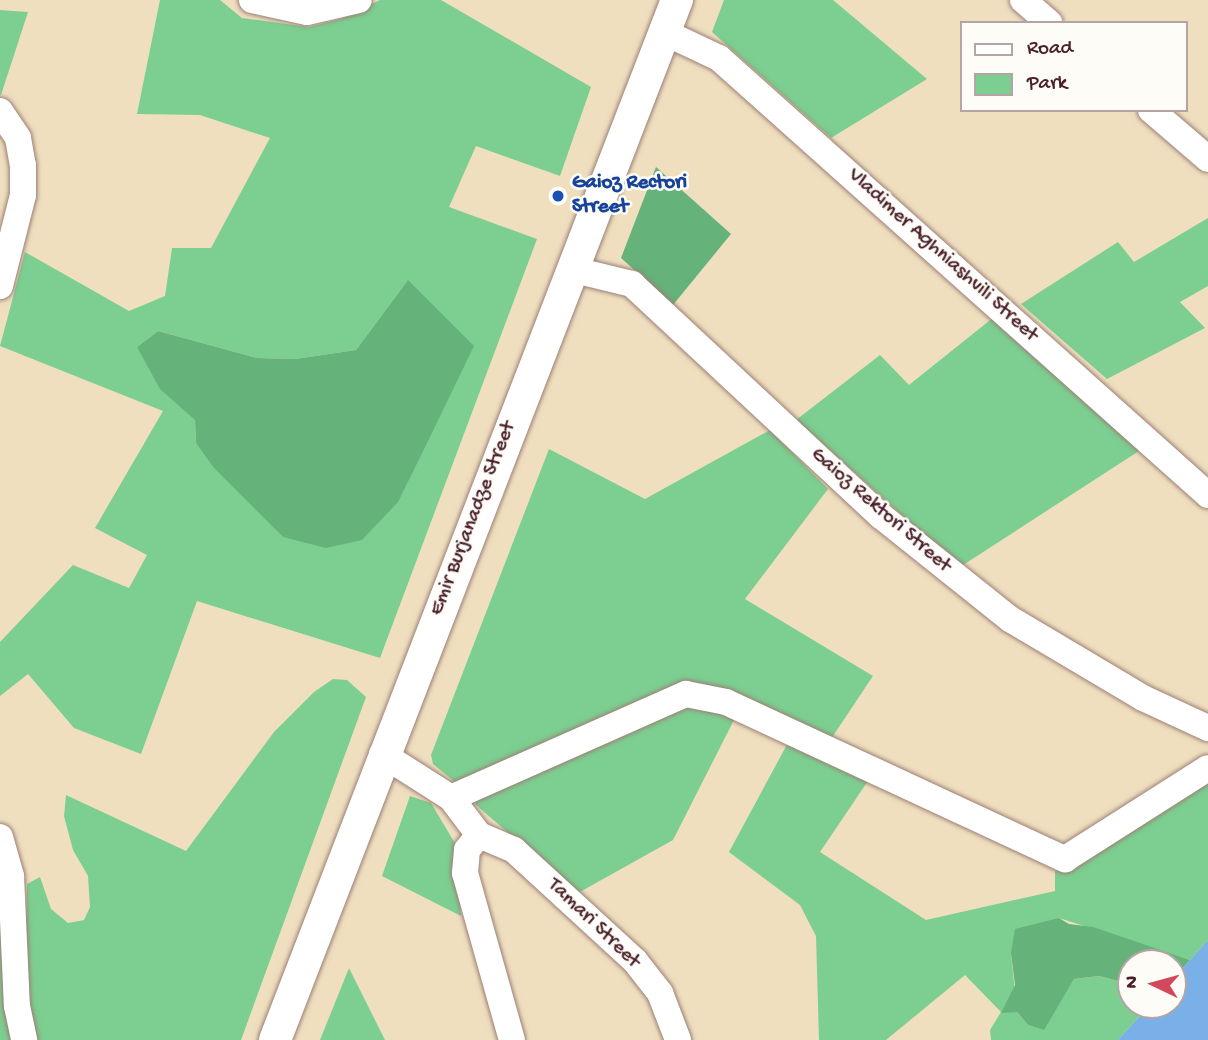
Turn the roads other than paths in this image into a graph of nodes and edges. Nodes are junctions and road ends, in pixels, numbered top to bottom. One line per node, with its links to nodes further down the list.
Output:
1 (252, 0): 2 (street)
2 (359, 0)
3 (677, 0): 6 (street, Emir Burjanadze Street)
4 (1023, 0): 5 (street)
5 (1047, 21)
6 (666, 33): 10 (street, Emir Burjanadze Street); 12 (street, Vladimer Aghniashvili Street)
7 (0, 111): 11 (street)
8 (1153, 112): 9 (street)
9 (1208, 159)
10 (574, 270): 13 (street, Gaioz Rektori Street); 14 (street, Emir Burjanadze Street)
11 (0, 286)
12 (1208, 495)
13 (1208, 728)
14 (382, 754): 16 (street, Tamari Street); 20 (street, Emir Burjanadze Street)
15 (1208, 768): 16 (street)
16 (451, 798): 17 (street, Tamari Street)
17 (479, 835): 21 (street); 22 (street, Tamari Street)
18 (0, 837): 19 (street)
19 (24, 1040)
20 (275, 1040)
21 (512, 1040)
22 (678, 1040)

